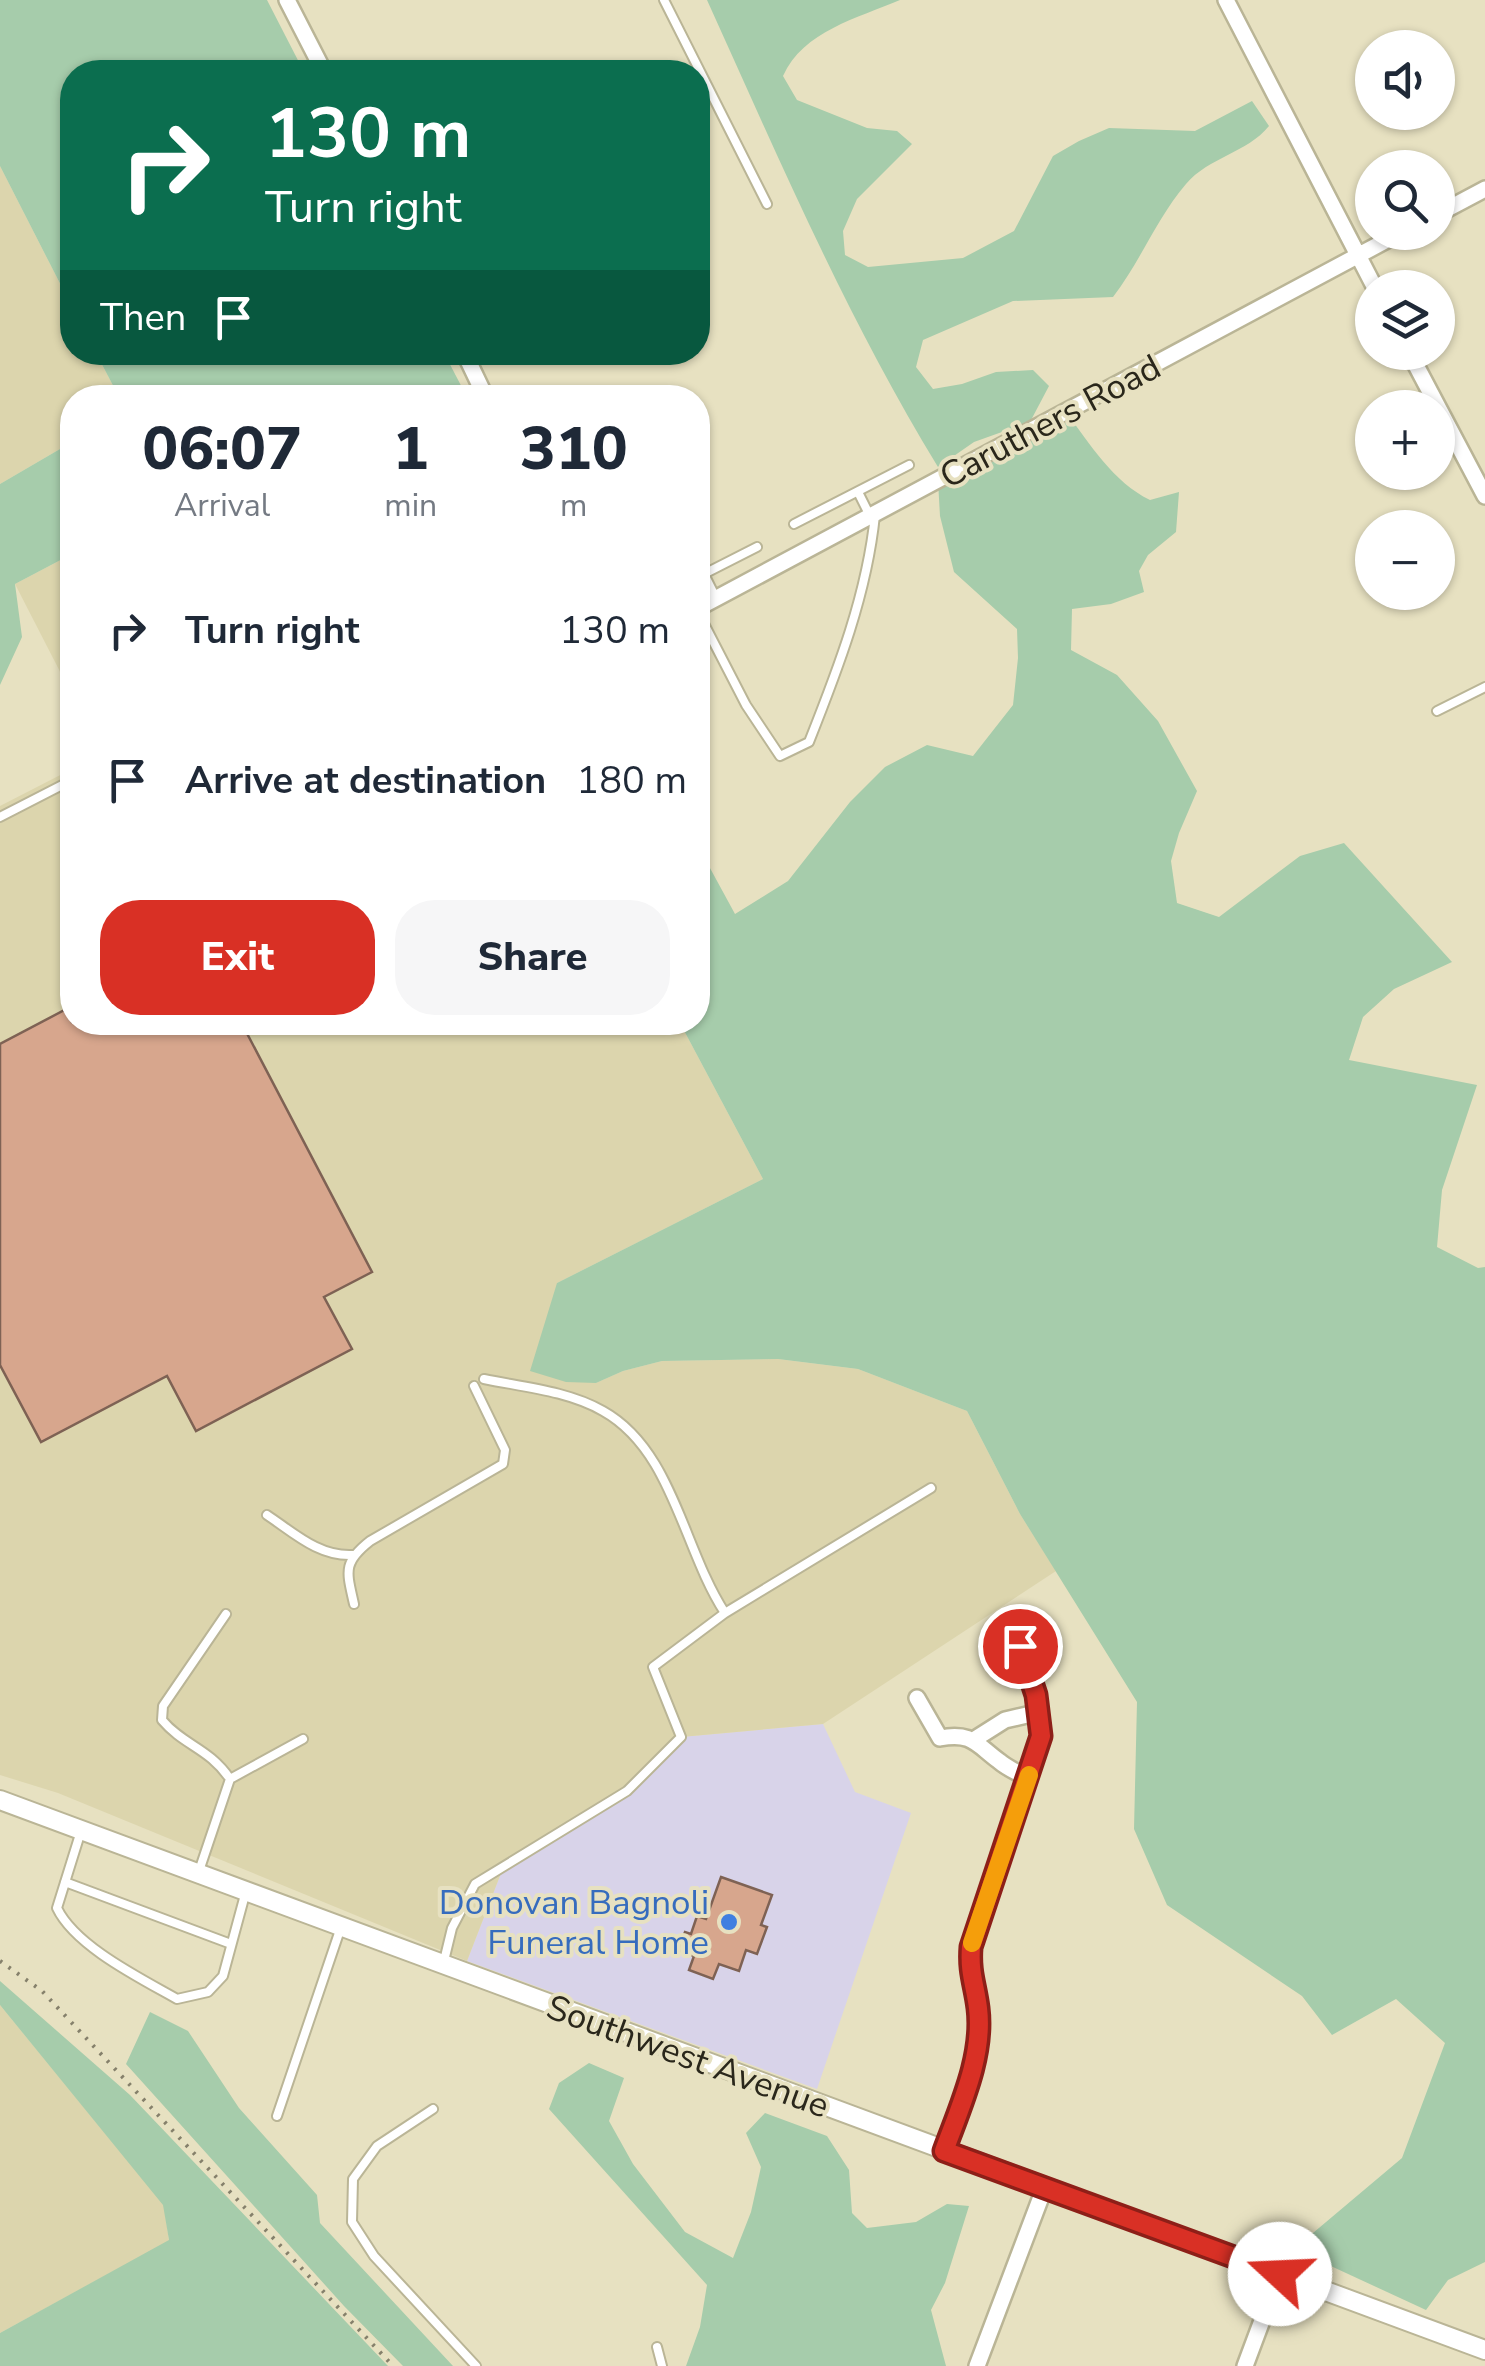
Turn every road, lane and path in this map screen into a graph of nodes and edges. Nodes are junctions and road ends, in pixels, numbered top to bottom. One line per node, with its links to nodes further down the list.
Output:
1 (288, 0): 4 (street)
2 (664, 0): 5 (lane)
3 (1226, 0): 11 (street)
4 (318, 60)
5 (694, 60)
6 (710, 91): 8 (lane)
7 (1485, 188): 9 (street)
8 (767, 204)
9 (1455, 205)
10 (1369, 250): 11 (street, Caruthers Road)
11 (1358, 256): 12 (street); 17 (street, Caruthers Road)
12 (1365, 270)
13 (1418, 370): 16 (street)
14 (909, 465): 15 (lane)
15 (858, 492): 17 (lane); 18 (lane)
16 (1485, 496)
17 (873, 515): 22 (street, Caruthers Road); 24 (lane)
18 (794, 524)
19 (757, 547): 20 (lane)
20 (710, 571)
21 (710, 590): 22 (lane)
22 (716, 598): 23 (street, Caruthers Road)
23 (710, 602)
24 (710, 634)
25 (1485, 687): 26 (lane)
26 (1437, 711)
27 (60, 786): 28 (lane)
28 (0, 817)
29 (484, 1379): 36 (lane)
30 (474, 1386): 33 (lane)
31 (931, 1488): 36 (lane)
32 (268, 1514): 33 (lane)
33 (353, 1555): 34 (lane)
34 (354, 1604)
35 (226, 1614): 43 (lane)
36 (725, 1614): 52 (lane)
37 (1020, 1646): 39 (street)
38 (917, 1698): 41 (street)
39 (1040, 1712): 41 (street); 42 (street)
40 (304, 1739): 43 (lane)
41 (975, 1740): 42 (street)
42 (1028, 1778): 55 (street)
43 (230, 1779): 46 (lane)
44 (0, 1800): 45 (street, Southwest Avenue)
45 (81, 1830): 46 (street, Southwest Avenue); 47 (lane)
46 (198, 1873): 48 (street, Southwest Avenue)
47 (65, 1882): 50 (lane); 50 (lane)
48 (246, 1891): 49 (street, Southwest Avenue); 50 (lane)
49 (341, 1926): 52 (street, Southwest Avenue); 54 (lane)
50 (231, 1944)
51 (0, 1961): 60 (path)
52 (444, 1965): 55 (street, Southwest Avenue)
53 (433, 2109): 61 (lane)
54 (277, 2116)
55 (944, 2151): 56 (street, Southwest Avenue)
56 (1044, 2189): 57 (street, Southwest Avenue); 63 (street)
57 (1280, 2274): 59 (street, Southwest Avenue); 64 (street)
58 (657, 2347): 62 (lane)
59 (1485, 2350)
60 (393, 2366)
61 (476, 2366)
62 (662, 2366)
63 (977, 2366)
64 (1246, 2366)

